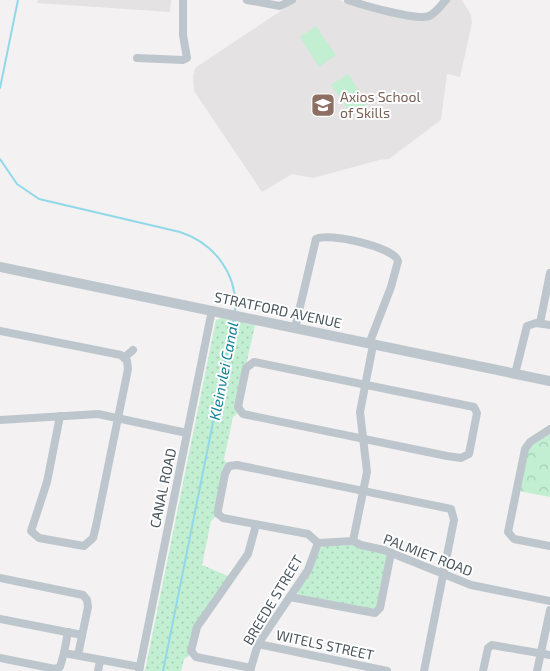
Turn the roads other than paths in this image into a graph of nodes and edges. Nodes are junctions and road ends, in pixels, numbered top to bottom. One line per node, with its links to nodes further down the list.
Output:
1 (184, 0): 6 (street)
2 (247, 0): 3 (street)
3 (292, 0)
4 (348, 0): 5 (street)
5 (446, 0)
6 (138, 58)
7 (0, 267): 9 (street, STRATFORD AVENUE)
8 (550, 273): 10 (street)
9 (217, 311): 12 (street, STRATFORD AVENUE); 24 (street, CANAL ROAD)
10 (540, 323): 11 (street); 17 (street)
11 (550, 325)
12 (295, 328): 14 (street, STRATFORD AVENUE); 14 (street)
13 (0, 331): 16 (street)
14 (371, 345): 17 (street, STRATFORD AVENUE); 19 (street)
15 (133, 350): 16 (street)
16 (125, 357): 21 (street)
17 (515, 374): 18 (street, STRATFORD AVENUE)
18 (550, 381)
19 (364, 385): 25 (street); 25 (street); 25 (street)
20 (60, 416): 21 (street); 21 (street); 22 (street)
21 (118, 418): 24 (street)
22 (0, 420)
23 (550, 429): 30 (street)
24 (187, 433): 47 (street, CANAL ROAD)
25 (364, 438): 26 (street)
26 (364, 492): 27 (street, PALMIET ROAD); 28 (street); 32 (street)
27 (256, 525): 29 (street, PALMIET ROAD); 48 (street)
28 (353, 541): 29 (street, PALMIET ROAD); 31 (street, PALMIET ROAD)
29 (318, 542): 34 (street, BREEDE STREET)
30 (550, 546)
31 (392, 553): 32 (street, PALMIET ROAD); 34 (street)
32 (444, 574): 35 (street, PALMIET ROAD); 51 (street)
33 (0, 578): 39 (street)
34 (290, 597): 40 (street, BREEDE STREET)
35 (550, 601)
36 (550, 610): 42 (street)
37 (0, 619): 38 (street)
38 (68, 632): 39 (street); 41 (street)
39 (82, 635): 43 (street)
40 (258, 644): 48 (street, BREEDE STREET); 50 (street, WITELS STREET)
41 (64, 653): 43 (street); 45 (street)
42 (541, 654): 44 (street); 52 (street); 53 (street)
43 (78, 655): 46 (street)
44 (550, 656)
45 (0, 658)
46 (100, 661): 47 (street); 49 (street)
47 (139, 669)
48 (251, 669)
49 (98, 671)
50 (387, 671)
51 (424, 671)
52 (483, 671)
53 (537, 671)

